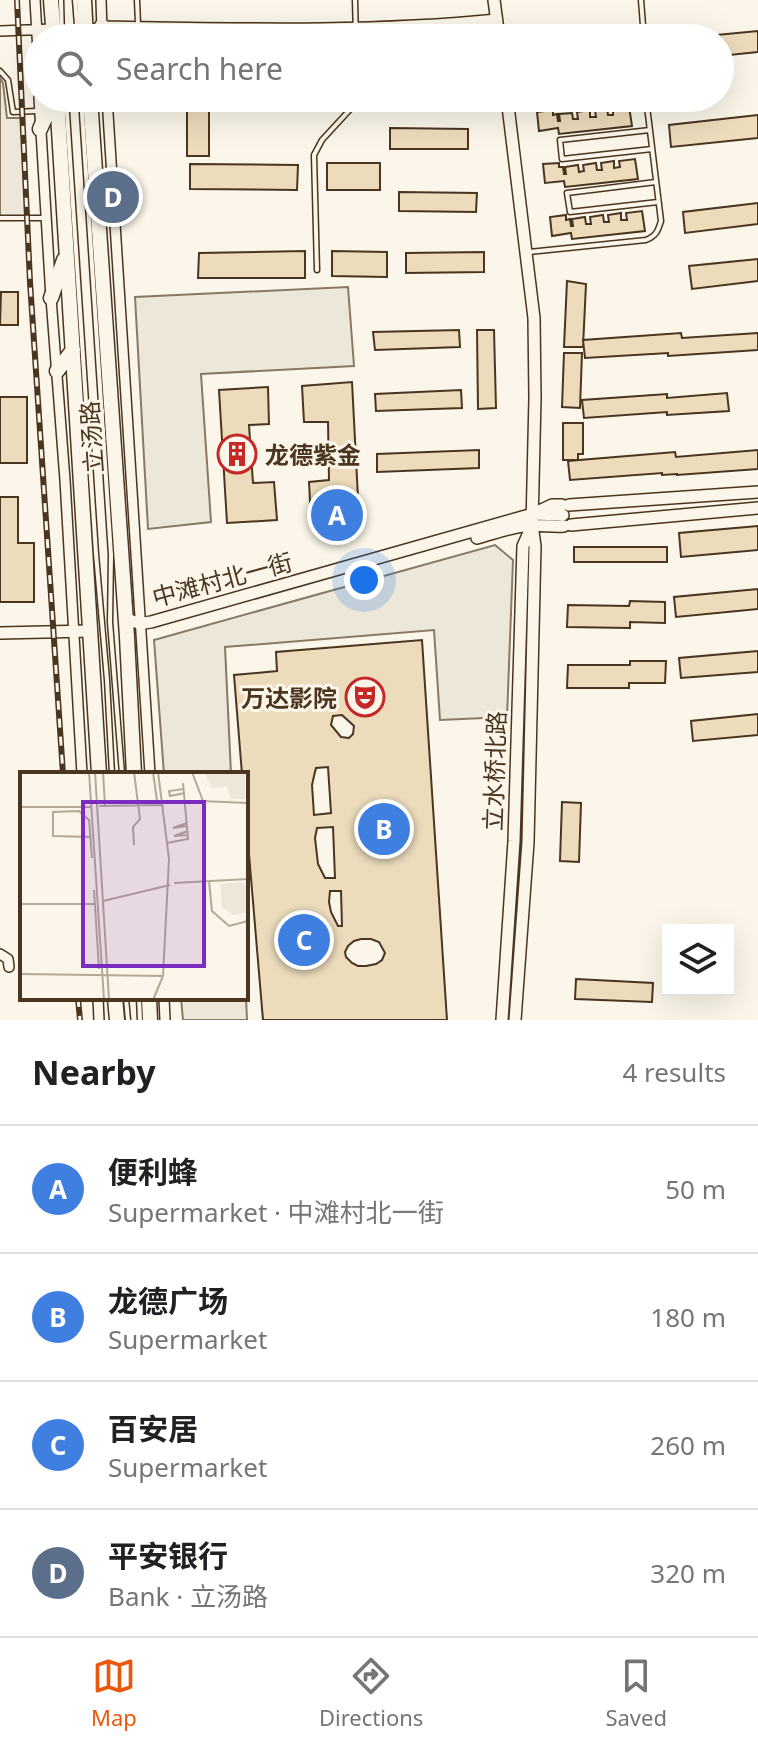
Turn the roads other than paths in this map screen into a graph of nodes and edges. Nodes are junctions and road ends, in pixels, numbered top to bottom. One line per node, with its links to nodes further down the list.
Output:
1 (35, 0): 12 (street)
2 (51, 0): 13 (main road)
3 (61, 0): 14 (lane)
4 (75, 0): 15 (lane)
5 (84, 0): 16 (main road)
6 (101, 0): 17 (street)
7 (137, 0): 18 (lane)
8 (355, 0): 19 (lane)
9 (494, 0): 11 (street)
10 (641, 0): 22 (lane)
11 (497, 19): 20 (street); 21 (street)
12 (37, 24)
13 (54, 24)
14 (58, 24)
15 (77, 24)
16 (85, 24)
17 (100, 24)
18 (138, 24)
19 (356, 24)
20 (435, 24)
21 (498, 24)
22 (643, 24)
23 (0, 31): 24 (street)
24 (24, 31)
25 (0, 71): 26 (lane)
26 (24, 111)
27 (40, 112): 37 (street, 立汤路)
28 (49, 112): 37 (main road)
29 (57, 112): 44 (main road, 立汤路)
30 (67, 112): 63 (lane)
31 (82, 112): 64 (lane)
32 (91, 112): 55 (main road, 立汤路)
33 (108, 112): 56 (street, 立汤路)
34 (348, 112): 46 (lane)
35 (509, 112): 45 (street, 立水桥北路)
36 (648, 112): 38 (lane)
37 (40, 129): 43 (street, 立汤路)
38 (650, 130): 39 (lane); 39 (lane)
39 (652, 149): 40 (lane)
40 (656, 182): 41 (lane); 41 (lane)
41 (659, 202): 45 (lane)
42 (0, 218): 43 (lane)
43 (46, 218): 47 (street, 立汤路)
44 (67, 252): 47 (main road); 48 (main road, 立汤路)
45 (527, 252): 54 (street, 立水桥北路)
46 (317, 270)
47 (51, 298): 49 (street, 立汤路)
48 (73, 350): 49 (main road); 50 (main road, 立汤路)
49 (57, 371): 50 (street, 立汤路)
50 (73, 480): 57 (main road, 立汤路); 59 (street, 立汤路)
51 (758, 492): 53 (street)
52 (758, 508): 53 (street, 中滩村北一街)
53 (566, 515): 54 (street, 中滩村北一街); 54 (street)
54 (533, 519): 56 (street, 中滩村北一街); 81 (street, 立水桥北路); 82 (street, 立水桥北路)
55 (125, 617): 56 (street, 中滩村北一街); 60 (main road, 立汤路)
56 (141, 627): 60 (street, 中滩村北一街); 66 (street, 立汤路)
57 (90, 631): 59 (street); 62 (main road, 立汤路)
58 (0, 633): 59 (street)
59 (73, 633): 61 (street, 立汤路)
60 (127, 637): 65 (main road, 立汤路)
61 (82, 772)
62 (99, 772)
63 (112, 772)
64 (122, 772)
65 (134, 772)
66 (150, 772)
67 (0, 954): 68 (street)
68 (9, 967)
69 (98, 1000): 75 (street)
70 (115, 1000): 76 (main road)
71 (126, 1000): 77 (lane)
72 (139, 1000): 78 (lane)
73 (149, 1000): 79 (main road)
74 (164, 1000): 80 (street)
75 (99, 1020)
76 (117, 1020)
77 (128, 1020)
78 (140, 1020)
79 (150, 1020)
80 (165, 1020)
81 (502, 1020)
82 (515, 1020)

